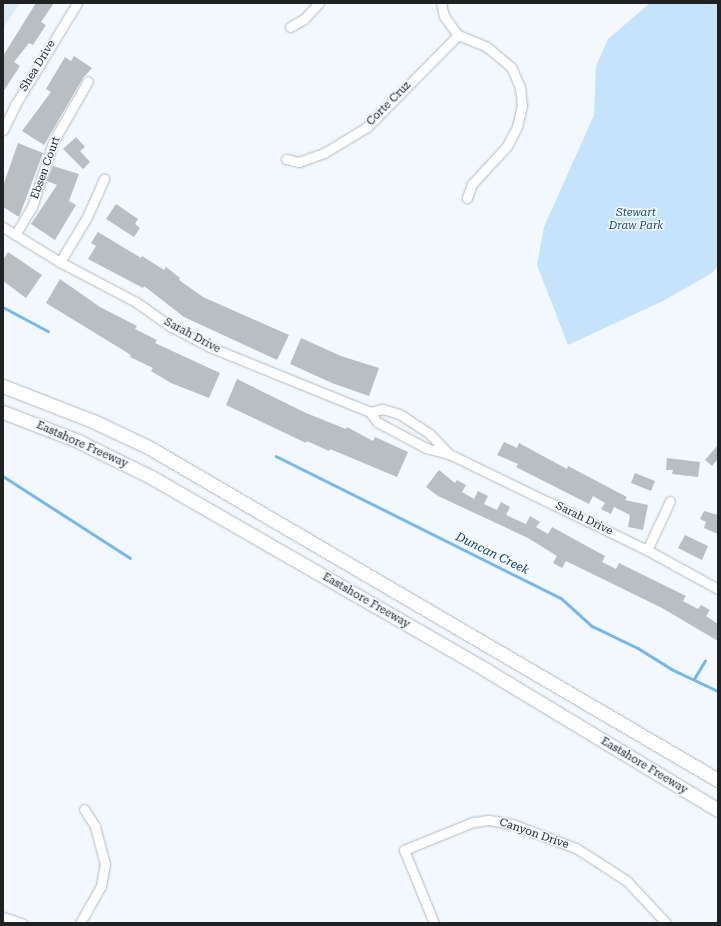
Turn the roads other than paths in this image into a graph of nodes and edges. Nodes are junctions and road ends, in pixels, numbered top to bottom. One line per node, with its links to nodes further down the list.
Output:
1 (77, 3): 7 (street, Shea Drive)
2 (319, 3): 4 (street)
3 (441, 3): 5 (street)
4 (290, 27)
5 (458, 35): 8 (street, Corte Cruz); 10 (street)
6 (88, 81): 12 (street, Ebsen Court)
7 (3, 130)
8 (286, 159)
9 (104, 179): 13 (street)
10 (467, 198)
11 (3, 227): 12 (street, Sarah Drive)
12 (15, 235): 13 (street, Sarah Drive)
13 (60, 262): 18 (street, Sarah Drive)
14 (3, 377): 16 (highway)
15 (3, 386): 16 (highway)
16 (28, 395): 23 (highway)
17 (3, 412): 24 (highway, Eastshore Freeway)
18 (370, 412): 19 (street, Sarah Drive); 19 (street, Sarah Drive)
19 (449, 454): 21 (street, Sarah Drive)
20 (670, 501): 21 (street)
21 (647, 550): 22 (street, Sarah Drive)
22 (718, 589)
23 (718, 780)
24 (713, 808): 26 (highway, Eastshore Freeway)
25 (84, 809): 29 (street)
26 (718, 815)
27 (3, 917): 28 (street)
28 (22, 923)
29 (80, 923)
30 (434, 923): 31 (street, Canyon Drive)
31 (666, 923)

